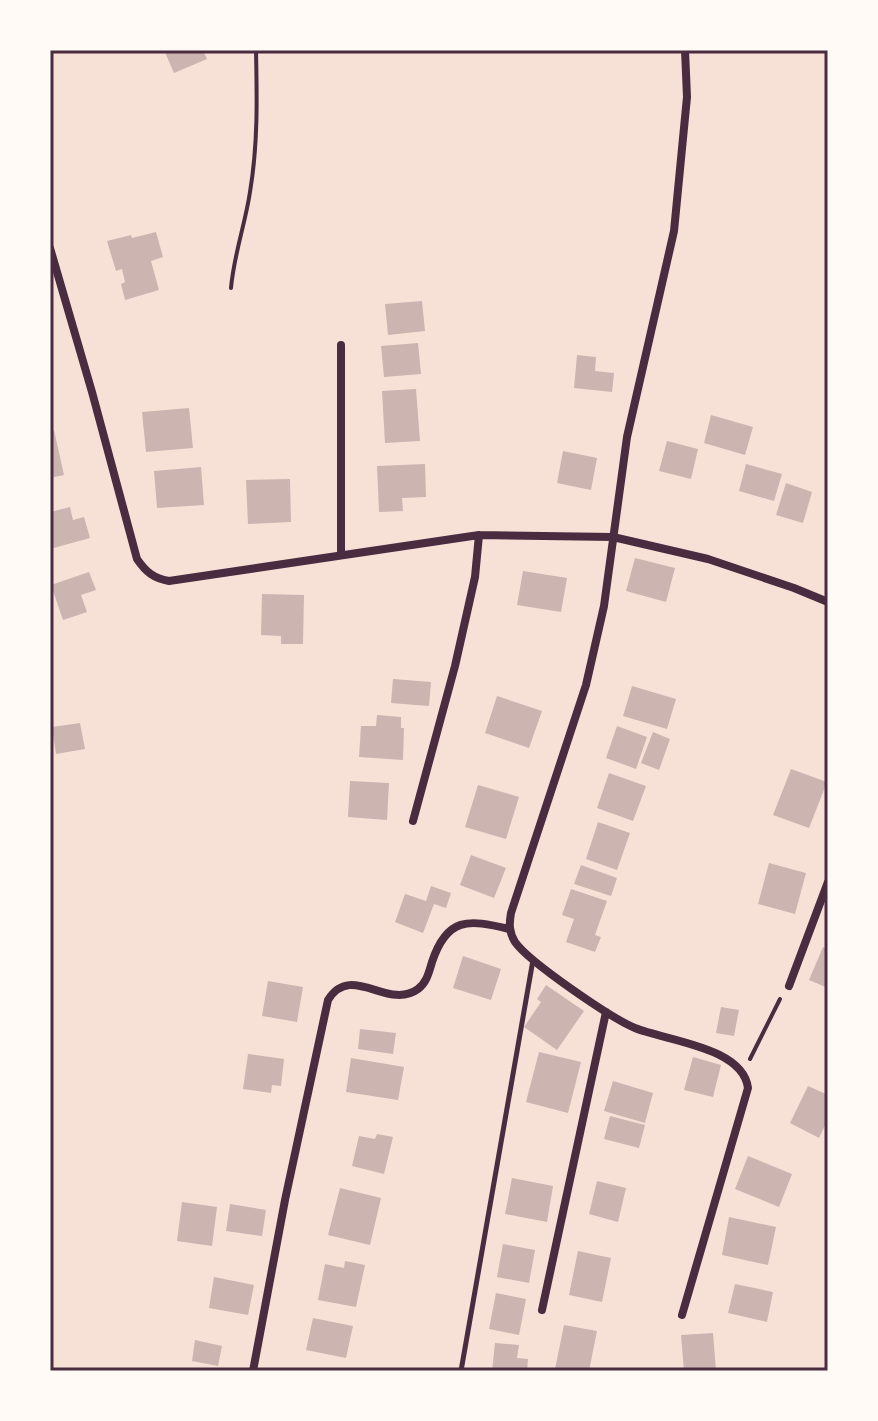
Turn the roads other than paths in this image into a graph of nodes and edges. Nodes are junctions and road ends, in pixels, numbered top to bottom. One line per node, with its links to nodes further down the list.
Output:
1 (685, 50): 5 (street)
2 (50, 248): 6 (street)
3 (341, 345): 6 (street)
4 (479, 535): 5 (street); 6 (street); 8 (street)
5 (613, 537): 7 (street); 10 (street)
6 (341, 554)
7 (828, 602)
8 (413, 821)
9 (828, 882): 12 (street)
10 (509, 929): 11 (street); 16 (street)
11 (533, 959): 13 (street); 17 (lane)
12 (789, 986)
13 (606, 1012): 14 (street); 15 (street)
14 (542, 1310)
15 (682, 1315)
16 (253, 1371)
17 (461, 1371)

